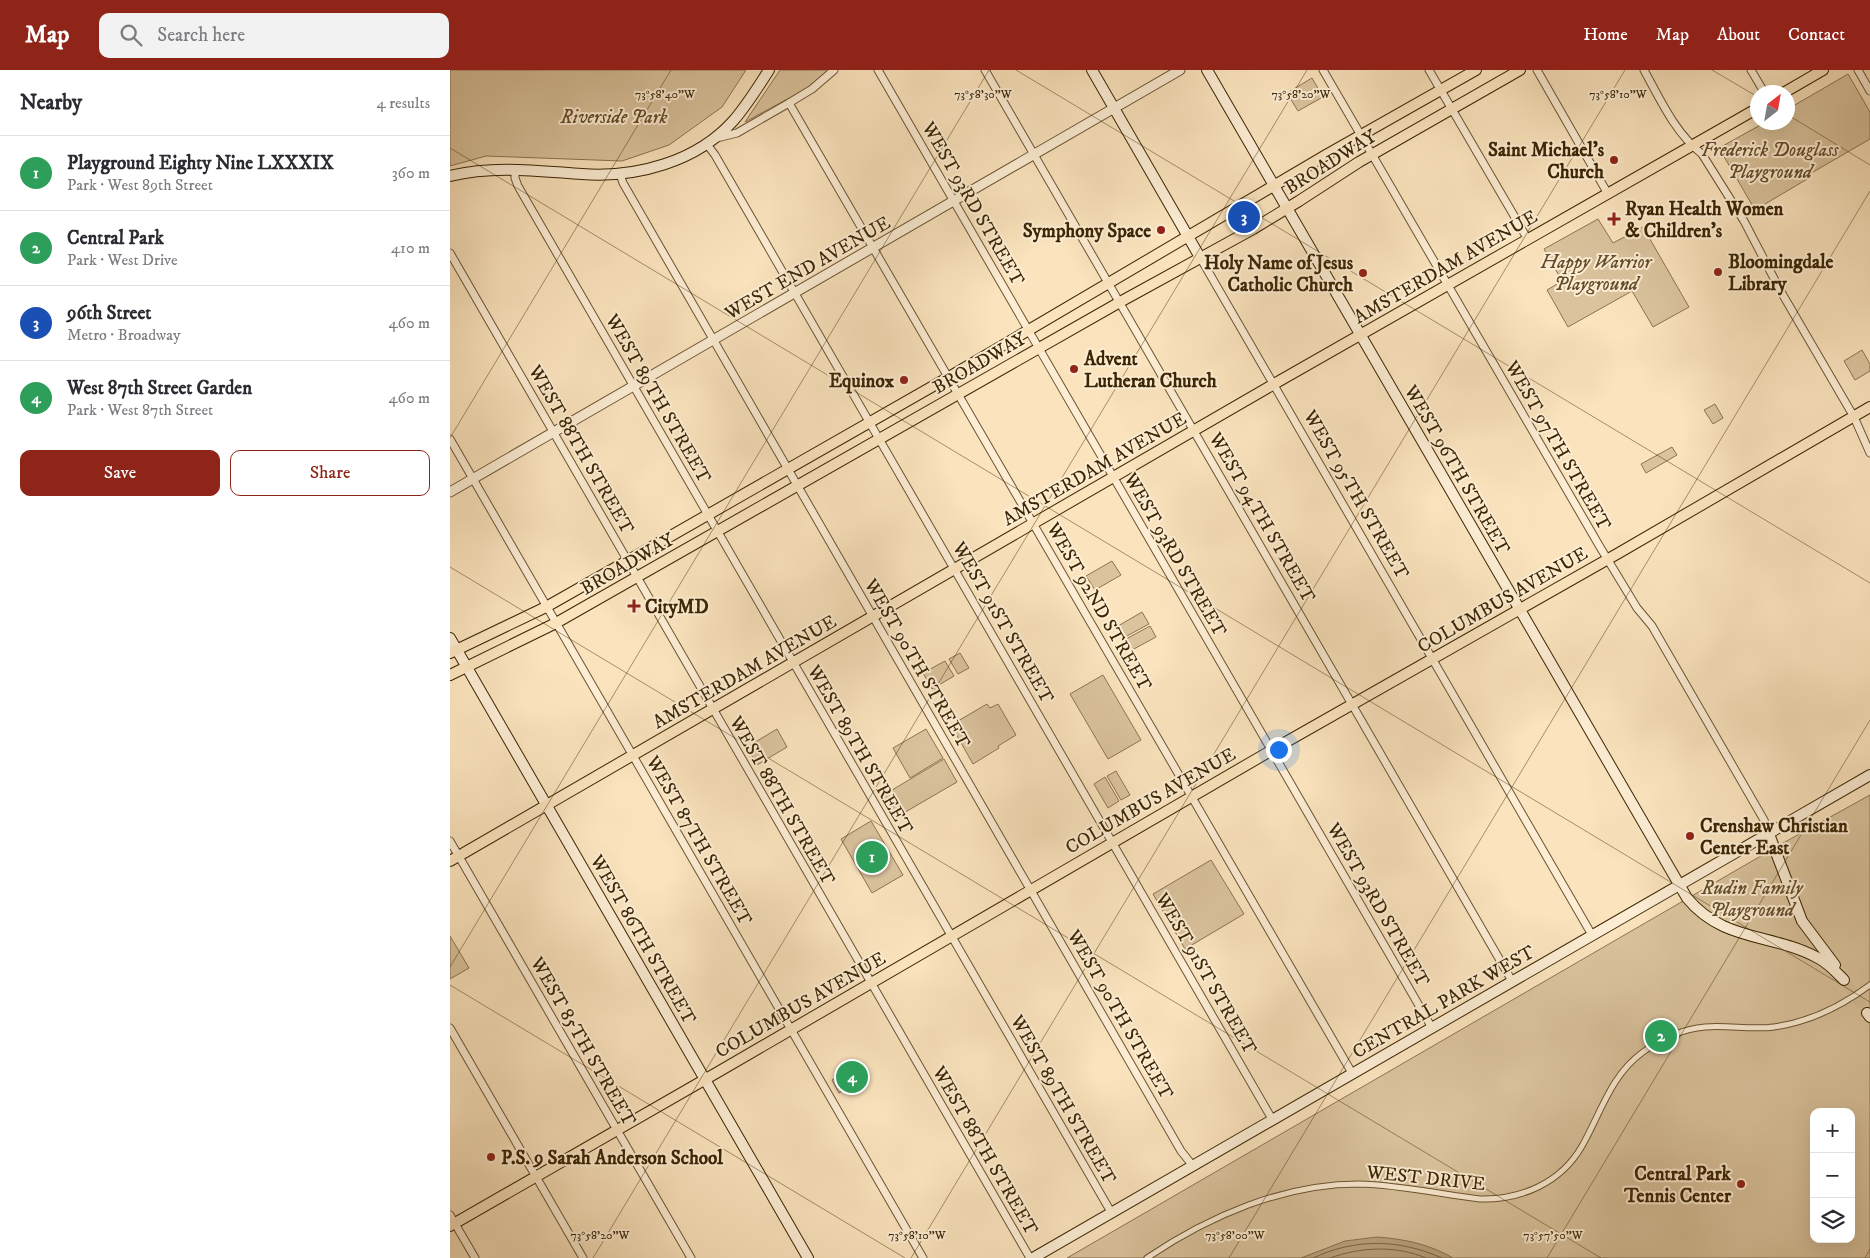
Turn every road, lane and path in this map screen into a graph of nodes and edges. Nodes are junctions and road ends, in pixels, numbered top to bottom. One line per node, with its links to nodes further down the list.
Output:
1 (768, 70): 26 (main road)
2 (834, 70): 21 (street)
3 (878, 70): 35 (street, WEST 93RD STREET)
4 (985, 70): 28 (street, WEST 94TH STREET)
5 (1092, 70): 22 (main road, WEST 95TH STREET)
6 (1180, 70): 22 (street, WEST END AVENUE)
7 (1207, 70): 33 (main road, WEST 96TH STREET)
8 (1323, 70): 25 (street, WEST 97TH STREET)
9 (1429, 70): 19 (street)
10 (1476, 70): 19 (main road, BROADWAY)
11 (1520, 70): 23 (main road, BROADWAY)
12 (1537, 70): 34 (street)
13 (1644, 70): 27 (street)
14 (1751, 70): 17 (street)
15 (1823, 70): 18 (main road)
16 (1858, 70): 20 (street)
17 (1760, 85)
18 (1795, 86)
19 (1441, 90): 23 (street); 25 (main road, BROADWAY)
20 (1870, 91)
21 (789, 103): 26 (street); 39 (street, WEST 92ND STREET)
22 (1115, 108): 28 (street, WEST END AVENUE); 37 (main road, WEST 95TH STREET)
23 (1452, 109): 29 (main road, BROADWAY); 38 (street)
24 (1750, 113): 27 (main road, AMSTERDAM AVENUE)
25 (1361, 136): 29 (street, WEST 97TH STREET); 33 (main road, BROADWAY)
26 (710, 141): 31 (main road); 44 (street, WEST 91ST STREET)
27 (1692, 146): 34 (main road, AMSTERDAM AVENUE); 55 (street)
28 (1034, 154): 35 (street, WEST END AVENUE); 42 (street, WEST 94TH STREET)
29 (1372, 155): 36 (main road, BROADWAY); 43 (street, WEST 97TH STREET)
30 (515, 169): 31 (main road); 32 (main road); 52 (street, WEST 89TH STREET)
31 (620, 174): 48 (street, WEST 90TH STREET)
32 (450, 176)
33 (1275, 185): 36 (main road, WEST 96TH STREET); 37 (main road, BROADWAY)
34 (1608, 194): 38 (main road, AMSTERDAM AVENUE)
35 (954, 201): 39 (street, WEST END AVENUE); 46 (street, WEST 93RD STREET)
36 (1288, 208): 41 (main road, BROADWAY); 47 (main road, WEST 96TH STREET)
37 (1187, 235): 41 (main road, WEST 95TH STREET); 42 (main road, BROADWAY)
38 (1527, 238): 43 (main road, AMSTERDAM AVENUE)
39 (873, 247): 44 (street, WEST END AVENUE); 50 (street, WEST 92ND STREET)
40 (450, 253): 58 (street, WEST 88TH STREET)
41 (1201, 259): 45 (main road, BROADWAY); 51 (street, WEST 95TH STREET)
42 (1108, 283): 45 (street, WEST 94TH STREET); 46 (main road, BROADWAY)
43 (1447, 285): 47 (main road, AMSTERDAM AVENUE); 70 (street, WEST 97TH STREET)
44 (795, 293): 48 (street, WEST END AVENUE); 56 (street, WEST 91ST STREET)
45 (1120, 302): 49 (main road, BROADWAY); 57 (street, WEST 94TH STREET)
46 (1028, 329): 49 (street, WEST 93RD STREET); 50 (main road, BROADWAY)
47 (1360, 334): 51 (main road, AMSTERDAM AVENUE); 75 (main road, WEST 96TH STREET)
48 (713, 340): 52 (street, WEST END AVENUE); 62 (street, WEST 90TH STREET)
49 (1039, 348): 53 (main road, BROADWAY); 63 (street, WEST 93RD STREET)
50 (948, 377): 53 (street, WEST 92ND STREET); 56 (main road, BROADWAY)
51 (1273, 384): 57 (main road, AMSTERDAM AVENUE); 80 (street, WEST 95TH STREET)
52 (634, 386): 58 (street, WEST END AVENUE); 67 (street, WEST 89TH STREET)
53 (959, 394): 60 (main road, BROADWAY); 68 (street, WEST 92ND STREET)
54 (1870, 407): 55 (main road, COLUMBUS AVENUE)
55 (1854, 417): 61 (street); 70 (main road, COLUMBUS AVENUE)
56 (869, 422): 60 (street, WEST 91ST STREET); 62 (main road, BROADWAY)
57 (1194, 430): 63 (main road, AMSTERDAM AVENUE); 84 (street, WEST 94TH STREET)
58 (553, 432): 64 (street, WEST END AVENUE); 71 (street, WEST 88TH STREET)
59 (450, 439): 64 (street, WEST 87TH STREET)
60 (879, 439): 65 (main road, BROADWAY); 72 (street, WEST 91ST STREET)
61 (1870, 453)
62 (787, 469): 65 (street, WEST 90TH STREET); 67 (main road, BROADWAY)
63 (1113, 477): 68 (main road, AMSTERDAM AVENUE); 86 (street, WEST 93RD STREET)
64 (473, 478): 66 (street, WEST END AVENUE); 74 (street, WEST 87TH STREET)
65 (797, 486): 69 (main road, BROADWAY); 76 (street, WEST 90TH STREET)
66 (450, 492)
67 (707, 515): 69 (street, WEST 89TH STREET); 71 (main road, BROADWAY)
68 (1034, 523): 72 (main road, AMSTERDAM AVENUE); 89 (street, WEST 92ND STREET)
69 (717, 532): 73 (main road, BROADWAY); 81 (street, WEST 89TH STREET)
70 (1607, 559): 75 (main road, COLUMBUS AVENUE); 91 (street, WEST 97TH STREET)
71 (627, 560): 73 (street, WEST 88TH STREET); 74 (main road, BROADWAY)
72 (955, 570): 76 (main road, AMSTERDAM AVENUE); 93 (street, WEST 91ST STREET)
73 (637, 577): 77 (main road, BROADWAY); 85 (street, WEST 88TH STREET)
74 (546, 606): 77 (street, WEST 87TH STREET); 79 (main road, BROADWAY)
75 (1519, 608): 80 (main road, COLUMBUS AVENUE); 95 (main road, WEST 96TH STREET)
76 (873, 617): 81 (main road, AMSTERDAM AVENUE); 96 (street, WEST 90TH STREET)
77 (556, 623): 82 (main road, BROADWAY); 87 (street, WEST 87TH STREET)
78 (450, 638): 79 (main road, WEST 86TH STREET)
79 (453, 652): 82 (main road, WEST 86TH STREET)
80 (1432, 658): 84 (main road, COLUMBUS AVENUE); 97 (street, WEST 95TH STREET)
81 (793, 663): 85 (main road, AMSTERDAM AVENUE); 98 (street, WEST 89TH STREET)
82 (467, 667): 83 (main road, BROADWAY); 90 (main road, WEST 86TH STREET)
83 (450, 675)
84 (1352, 704): 86 (main road, COLUMBUS AVENUE); 99 (street, WEST 94TH STREET)
85 (712, 710): 87 (main road, AMSTERDAM AVENUE); 100 (street, WEST 88TH STREET)
86 (1271, 750): 89 (main road, COLUMBUS AVENUE); 103 (street, WEST 93RD STREET)
87 (632, 756): 90 (main road, AMSTERDAM AVENUE); 104 (street, WEST 87TH STREET)
88 (1870, 775): 91 (main road, CENTRAL PARK WEST)
89 (1192, 797): 93 (main road, COLUMBUS AVENUE); 105 (street, WEST 92ND STREET)
90 (546, 805): 94 (main road, AMSTERDAM AVENUE); 106 (main road, WEST 86TH STREET)
91 (1769, 834): 95 (main road, CENTRAL PARK WEST); 95 (main road, WEST 96TH STREET)
92 (450, 841): 94 (street, WEST 85TH STREET)
93 (1113, 843): 96 (main road, COLUMBUS AVENUE); 107 (street, WEST 91ST STREET)
94 (454, 858): 108 (street, WEST 85TH STREET)
95 (1679, 885): 97 (main road, CENTRAL PARK WEST)
96 (1030, 890): 98 (main road, COLUMBUS AVENUE); 109 (street, WEST 90TH STREET)
97 (1592, 935): 99 (main road, CENTRAL PARK WEST)
98 (951, 936): 100 (main road, COLUMBUS AVENUE); 111 (street, WEST 89TH STREET)
99 (1512, 982): 103 (main road, CENTRAL PARK WEST)
100 (871, 984): 104 (main road, COLUMBUS AVENUE); 118 (street, WEST 88TH STREET)
101 (1870, 985): 119 (street, WEST DRIVE)
102 (450, 1028): 110 (street)
103 (1432, 1028): 105 (main road, CENTRAL PARK WEST)
104 (790, 1029): 106 (main road, COLUMBUS AVENUE); 117 (street, WEST 87TH STREET)
105 (1352, 1073): 107 (main road, CENTRAL PARK WEST)
106 (705, 1080): 108 (main road, COLUMBUS AVENUE); 116 (main road, WEST 86TH STREET)
107 (1272, 1119): 109 (main road, CENTRAL PARK WEST)
108 (617, 1130): 110 (main road, COLUMBUS AVENUE); 115 (street, WEST 85TH STREET)
109 (1193, 1166): 111 (main road, CENTRAL PARK WEST)
110 (536, 1176): 112 (main road, COLUMBUS AVENUE); 114 (street)
111 (1111, 1212): 118 (main road, CENTRAL PARK WEST)
112 (452, 1222): 113 (street)
113 (475, 1258)
114 (583, 1258)
115 (691, 1258)
116 (808, 1258)
117 (923, 1258)
118 (1031, 1258)
119 (1147, 1258)

